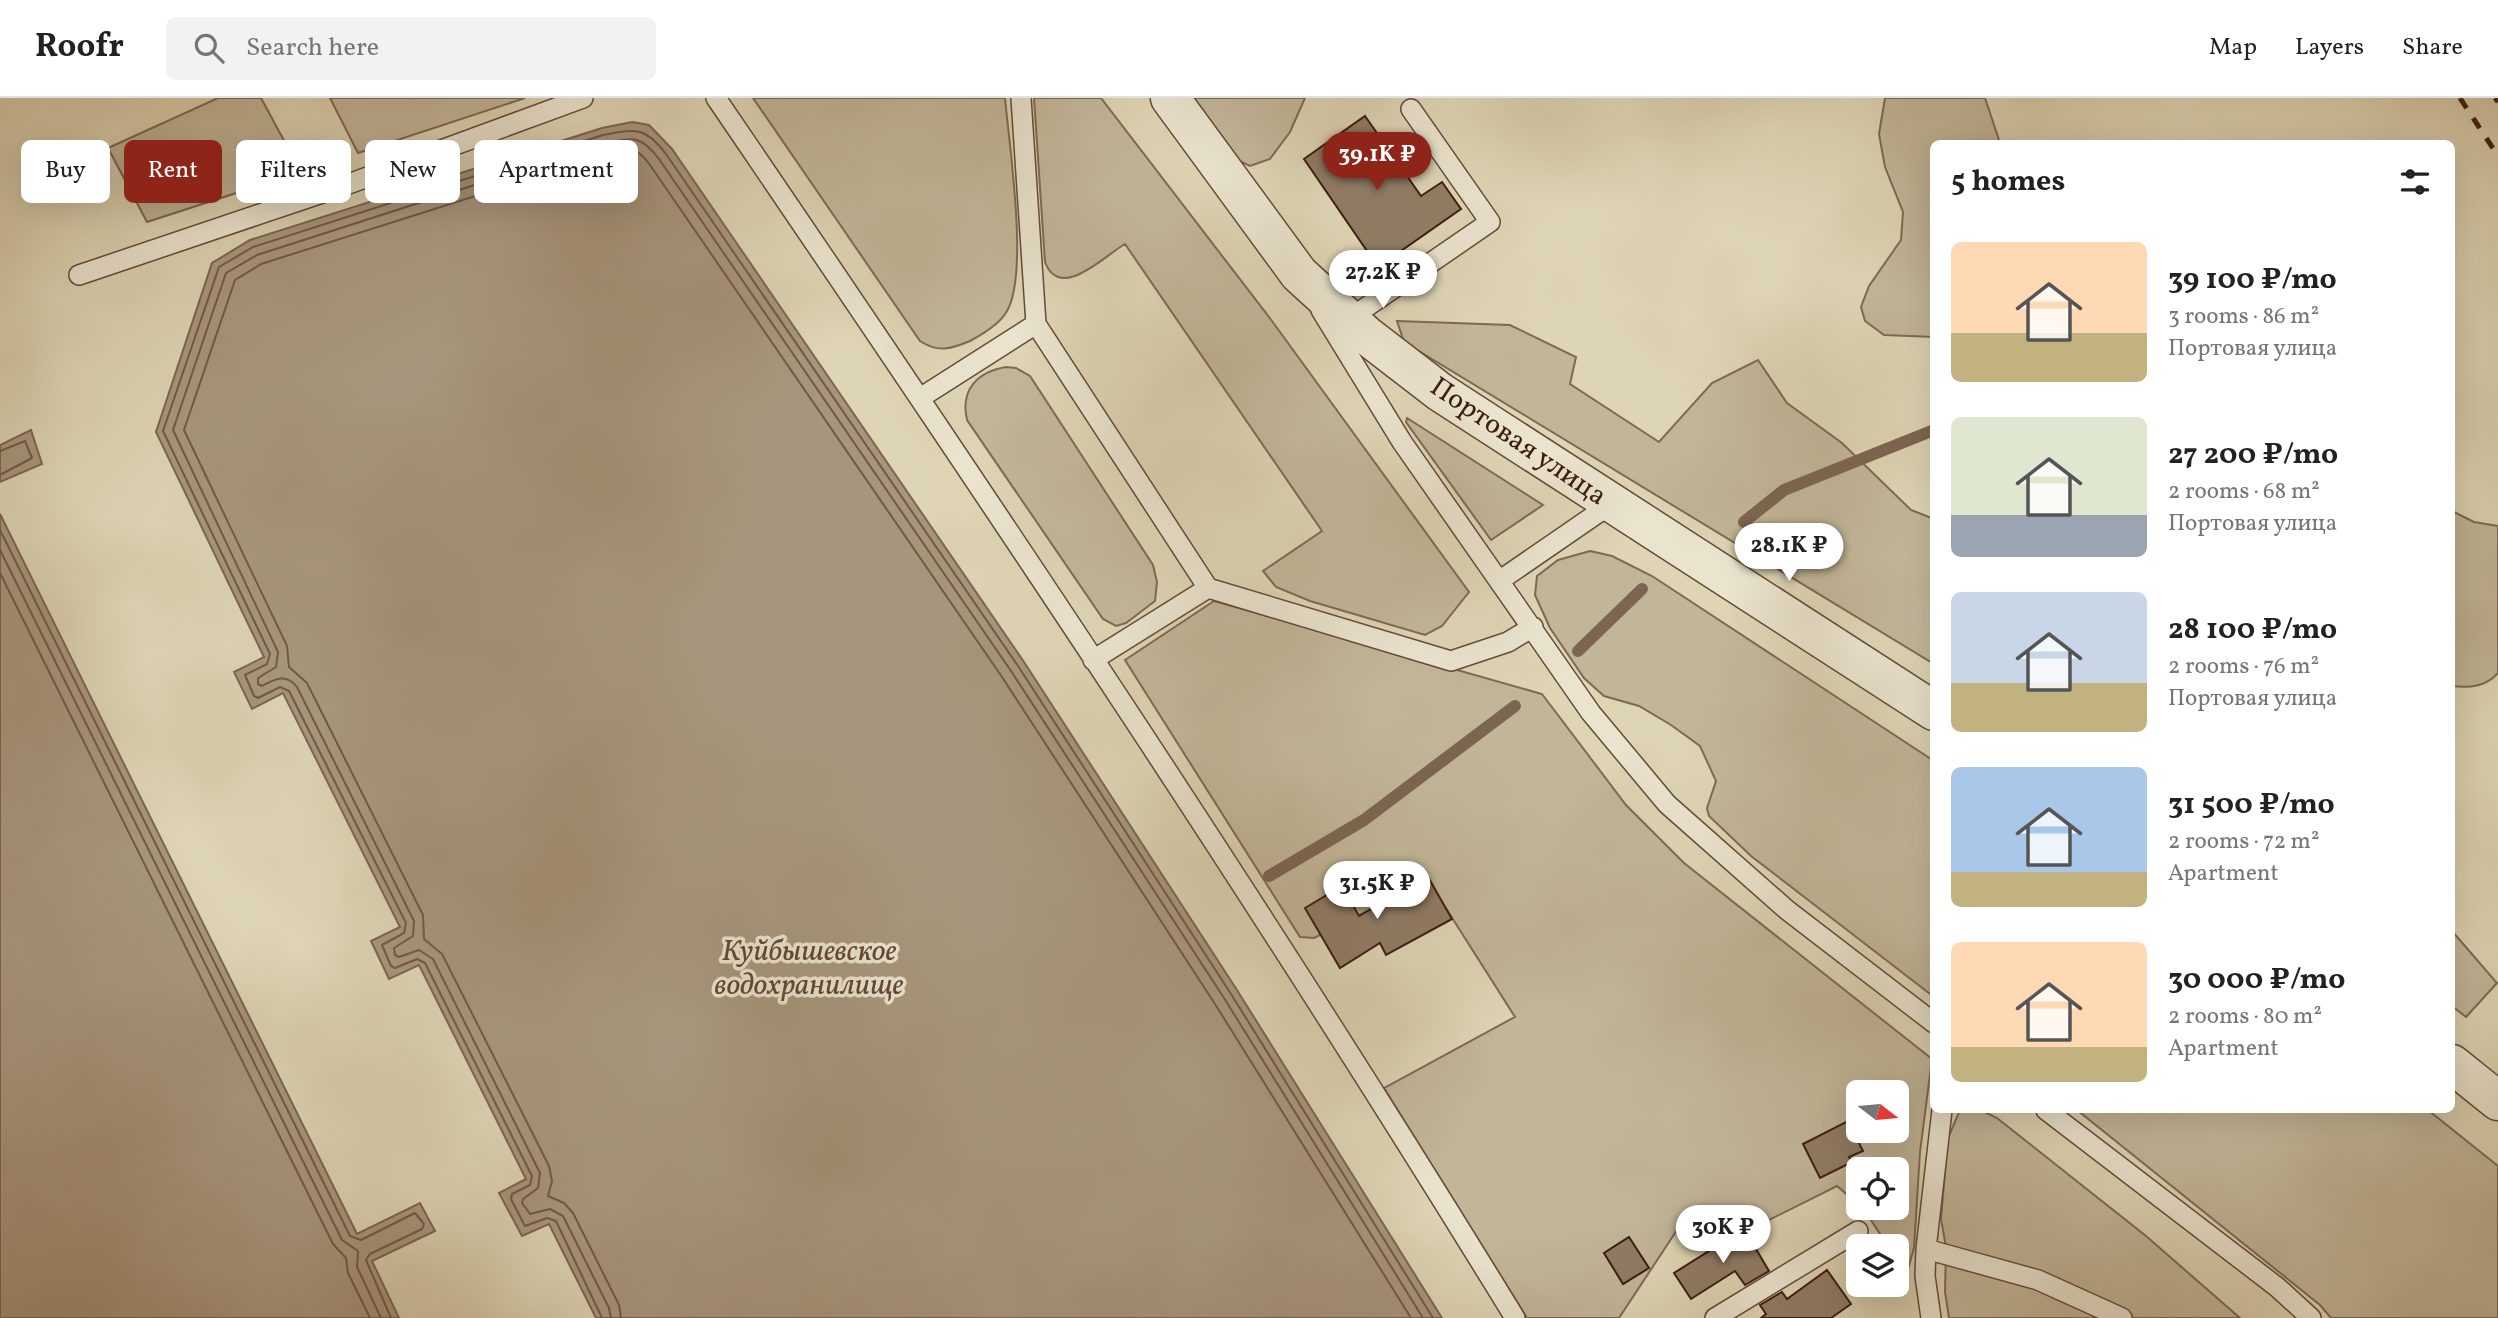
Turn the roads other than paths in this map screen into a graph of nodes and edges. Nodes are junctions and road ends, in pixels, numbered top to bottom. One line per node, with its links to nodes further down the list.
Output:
1 (583, 98): 7 (lane)
2 (716, 98): 10 (lane)
3 (1021, 98): 9 (lane)
4 (1170, 98): 6 (street, Портовая улица)
5 (1411, 109): 8 (lane)
6 (1299, 274): 8 (street, Портовая улица); 12 (lane)
7 (79, 275)
8 (1349, 319): 11 (street, Портовая улица)
9 (1036, 324): 10 (lane); 13 (lane)
10 (920, 398): 15 (lane)
11 (1611, 504): 12 (lane); 16 (street, Портовая улица)
12 (1499, 581): 14 (lane)
13 (1208, 588): 14 (lane); 15 (lane)
14 (1533, 627): 17 (lane)
15 (1093, 660): 24 (lane)
16 (1930, 708)
17 (1930, 1020)
18 (2455, 1066): 19 (street)
19 (2498, 1101)
20 (1942, 1113): 23 (lane)
21 (2050, 1113): 28 (lane)
22 (1858, 1231): 25 (lane)
23 (1926, 1249): 26 (lane); 27 (lane)
24 (1515, 1318)
25 (1715, 1318)
26 (1931, 1318)
27 (2123, 1318)
28 (2311, 1318)

